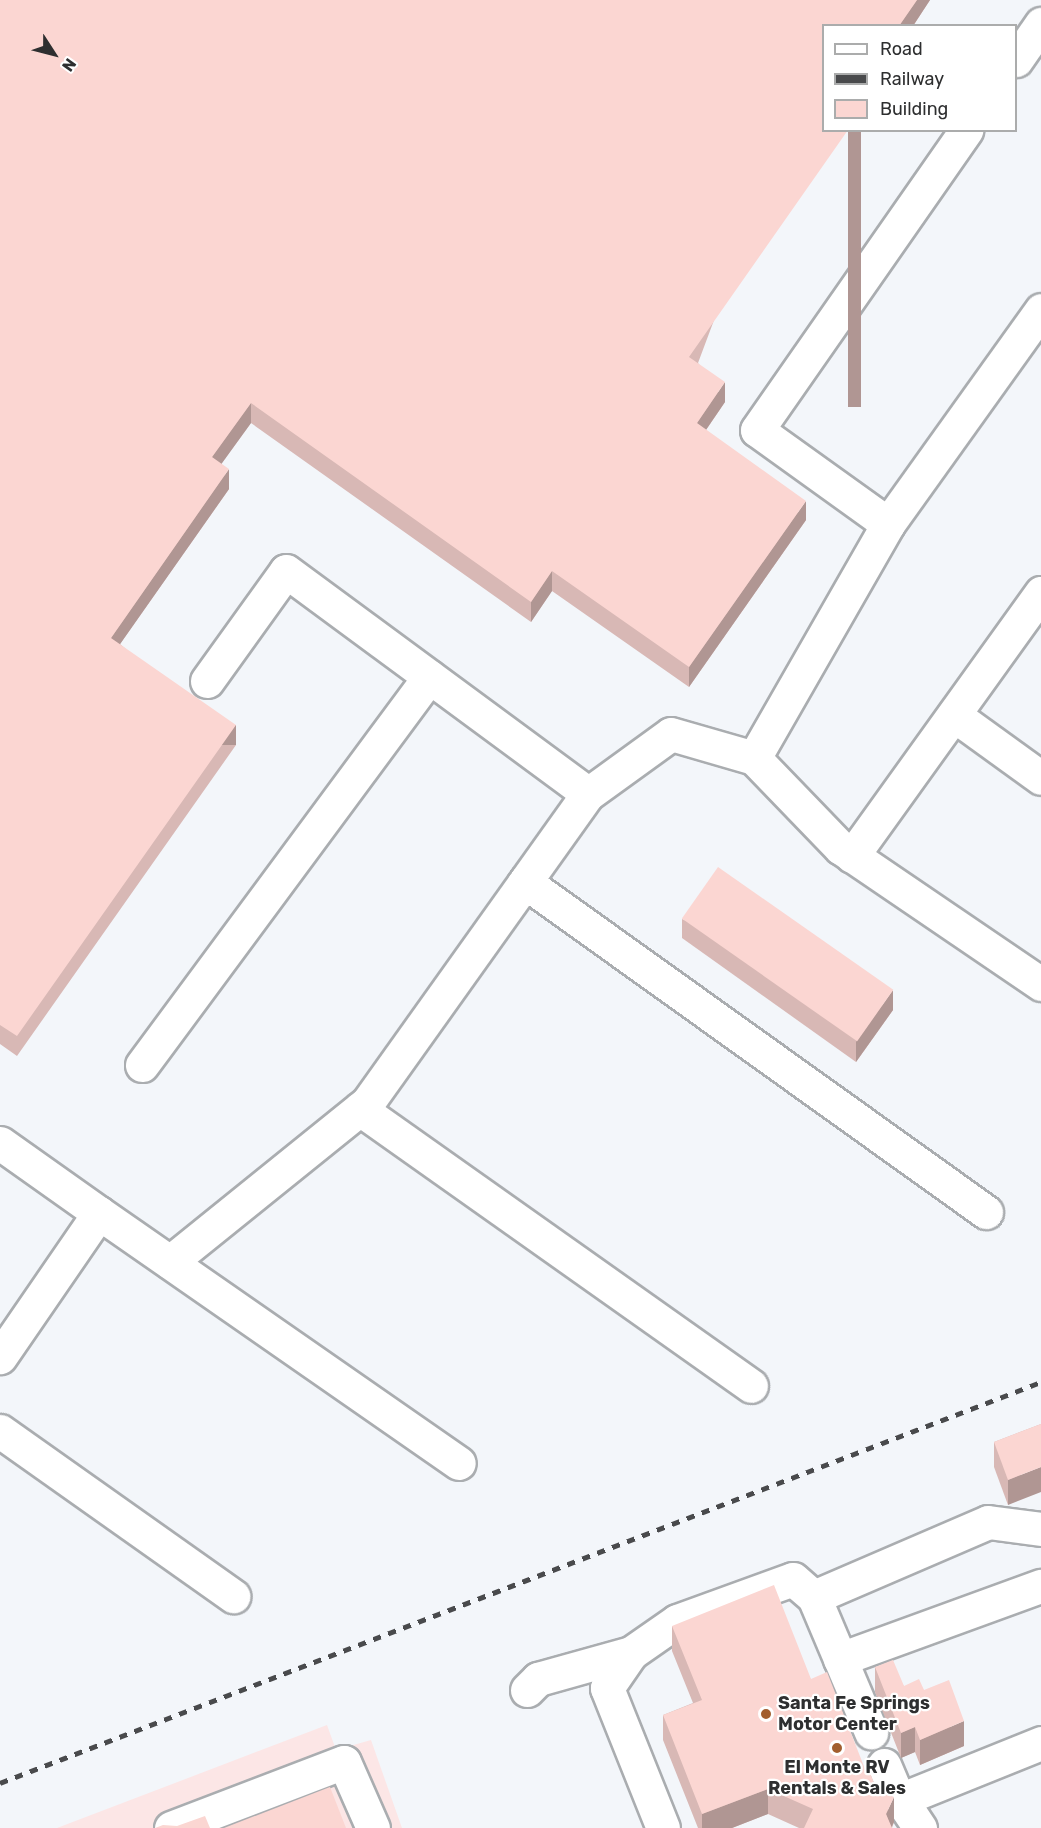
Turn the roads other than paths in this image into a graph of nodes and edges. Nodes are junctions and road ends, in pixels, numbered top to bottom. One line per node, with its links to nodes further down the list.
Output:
1 (1041, 24): 2 (lane)
2 (1017, 59)
3 (965, 132): 5 (lane)
4 (1041, 310): 5 (lane)
5 (888, 524): 10 (lane)
6 (1041, 593): 9 (lane)
7 (429, 677): 8 (lane); 12 (lane); 16 (lane)
8 (207, 681)
9 (954, 715): 11 (lane); 13 (lane)
10 (754, 758): 12 (lane); 13 (lane)
11 (1041, 778)
12 (588, 794): 14 (lane)
13 (852, 856): 15 (lane)
14 (525, 882): 17 (lane); 19 (lane)
15 (1041, 984)
16 (142, 1065)
17 (360, 1109): 21 (lane); 23 (lane)
18 (0, 1143): 20 (lane)
19 (986, 1212)
20 (99, 1213): 21 (lane); 22 (lane)
21 (170, 1262): 25 (lane)
22 (0, 1357)
23 (751, 1386)
24 (0, 1431): 28 (lane)
25 (459, 1463)
26 (1041, 1529): 29 (lane)
27 (1041, 1586): 31 (lane)
28 (233, 1596)
29 (814, 1597): 30 (lane); 31 (lane)
30 (631, 1653): 32 (lane); 39 (lane)
31 (840, 1659): 33 (lane)
32 (527, 1690)
33 (871, 1732)
34 (1041, 1743): 36 (lane)
35 (884, 1765): 36 (lane)
36 (902, 1799): 40 (lane)
37 (171, 1828): 38 (lane)
38 (373, 1828)
39 (663, 1828)
40 (920, 1828)

